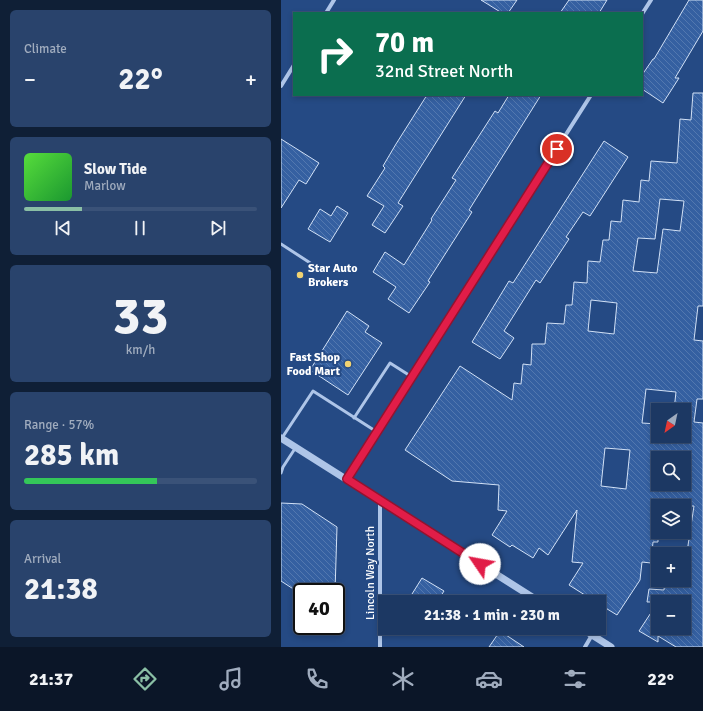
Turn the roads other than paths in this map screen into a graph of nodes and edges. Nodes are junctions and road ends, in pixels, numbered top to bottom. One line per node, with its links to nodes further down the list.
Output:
1 (334, 0): 3 (street)
2 (651, 0): 4 (street)
3 (327, 12)
4 (643, 12)
5 (293, 67): 6 (street)
6 (281, 86)
7 (590, 96): 10 (street)
8 (281, 244): 9 (lane)
9 (318, 268)
10 (412, 377): 11 (lane); 12 (street)
11 (354, 418): 12 (lane); 13 (lane)
12 (377, 432): 16 (street)
13 (282, 438): 14 (street)
14 (296, 447): 15 (lane); 16 (street)
15 (281, 473)
16 (347, 479): 17 (street)
17 (380, 500): 18 (street); 20 (street, Lincoln Way North)
18 (529, 595)
19 (592, 635): 21 (street); 22 (street)
20 (380, 647)
21 (585, 647)
22 (611, 647)

